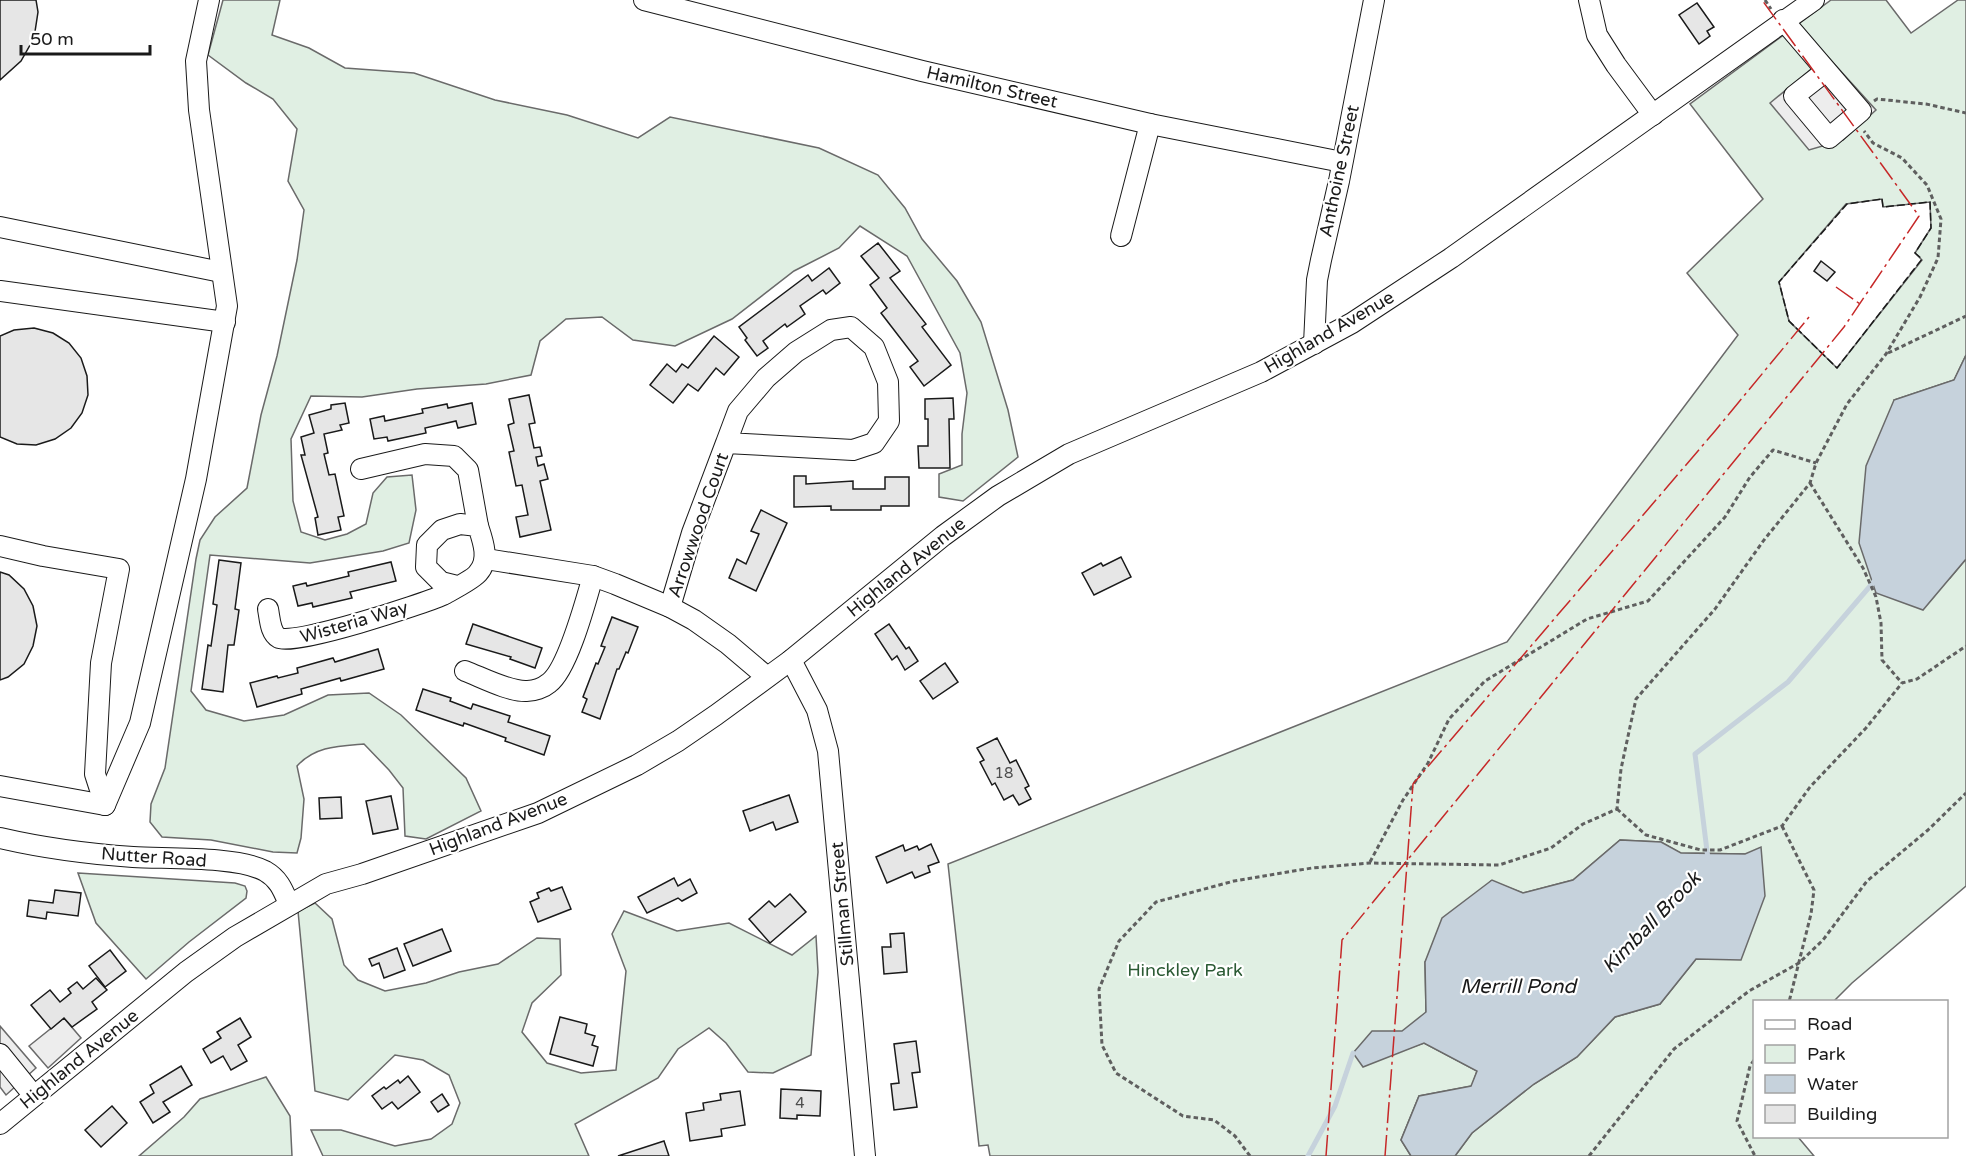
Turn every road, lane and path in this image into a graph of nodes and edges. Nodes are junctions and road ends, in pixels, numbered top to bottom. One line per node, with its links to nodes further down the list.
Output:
1 (210, 0): 17 (street)
2 (644, 0): 7 (street, Hamilton Street)
3 (1374, 0): 14 (street, Anthoine Street)
4 (1589, 0): 12 (street)
5 (1766, 0): 8 (path)
6 (1814, 0): 8 (street, Highland Avenue)
7 (680, 4): 13 (street, Hamilton Street)
8 (1777, 15): 9 (street); 12 (street, Highland Avenue)
9 (1826, 71): 11 (street); 11 (street)
10 (1966, 113): 11 (path)
11 (1858, 114): 22 (path)
12 (1653, 115): 21 (street, Highland Avenue)
13 (1149, 124): 14 (street, Hamilton Street); 16 (street)
14 (1342, 162): 21 (street, Anthoine Street)
15 (0, 227): 17 (street)
16 (1121, 236)
17 (221, 272): 20 (street)
18 (0, 291): 20 (street)
19 (1966, 316): 22 (path)
20 (225, 322): 41 (street)
21 (1314, 344): 35 (street, Highland Avenue)
22 (1886, 354): 24 (path)
23 (726, 443): 23 (street, Arrowwood Court); 32 (street, Arrowwood Court)
24 (1816, 463): 26 (path); 45 (path)
25 (361, 469): 27 (street)
26 (1810, 483): 38 (path); 42 (path)
27 (478, 526): 29 (street); 31 (street)
28 (0, 546): 41 (street)
29 (486, 559): 30 (street); 31 (street)
30 (593, 576): 32 (street); 36 (street)
31 (457, 586): 33 (street, Wisteria Way)
32 (670, 607): 37 (street)
33 (268, 609)
34 (1966, 646): 38 (path)
35 (791, 660): 37 (street, Highland Avenue); 53 (street, Stillman Street)
36 (465, 671)
37 (767, 677): 46 (street, Highland Avenue)
38 (1902, 683): 43 (path)
39 (0, 786): 41 (street)
40 (1966, 793): 47 (path)
41 (105, 806)
42 (1617, 809): 43 (path); 45 (path)
43 (1782, 826): 47 (path)
44 (0, 838): 46 (street, Nutter Road)
45 (1370, 863): 54 (path)
46 (289, 904): 51 (street, Highland Avenue)
47 (1799, 963): 48 (path); 55 (path)
48 (1790, 1000)
49 (0, 1054): 51 (street)
50 (1753, 1062): 56 (path)
51 (34, 1096): 52 (street, Highland Avenue)
52 (0, 1124)
53 (865, 1156)
54 (1250, 1156)
55 (1589, 1156)
56 (1755, 1156)

